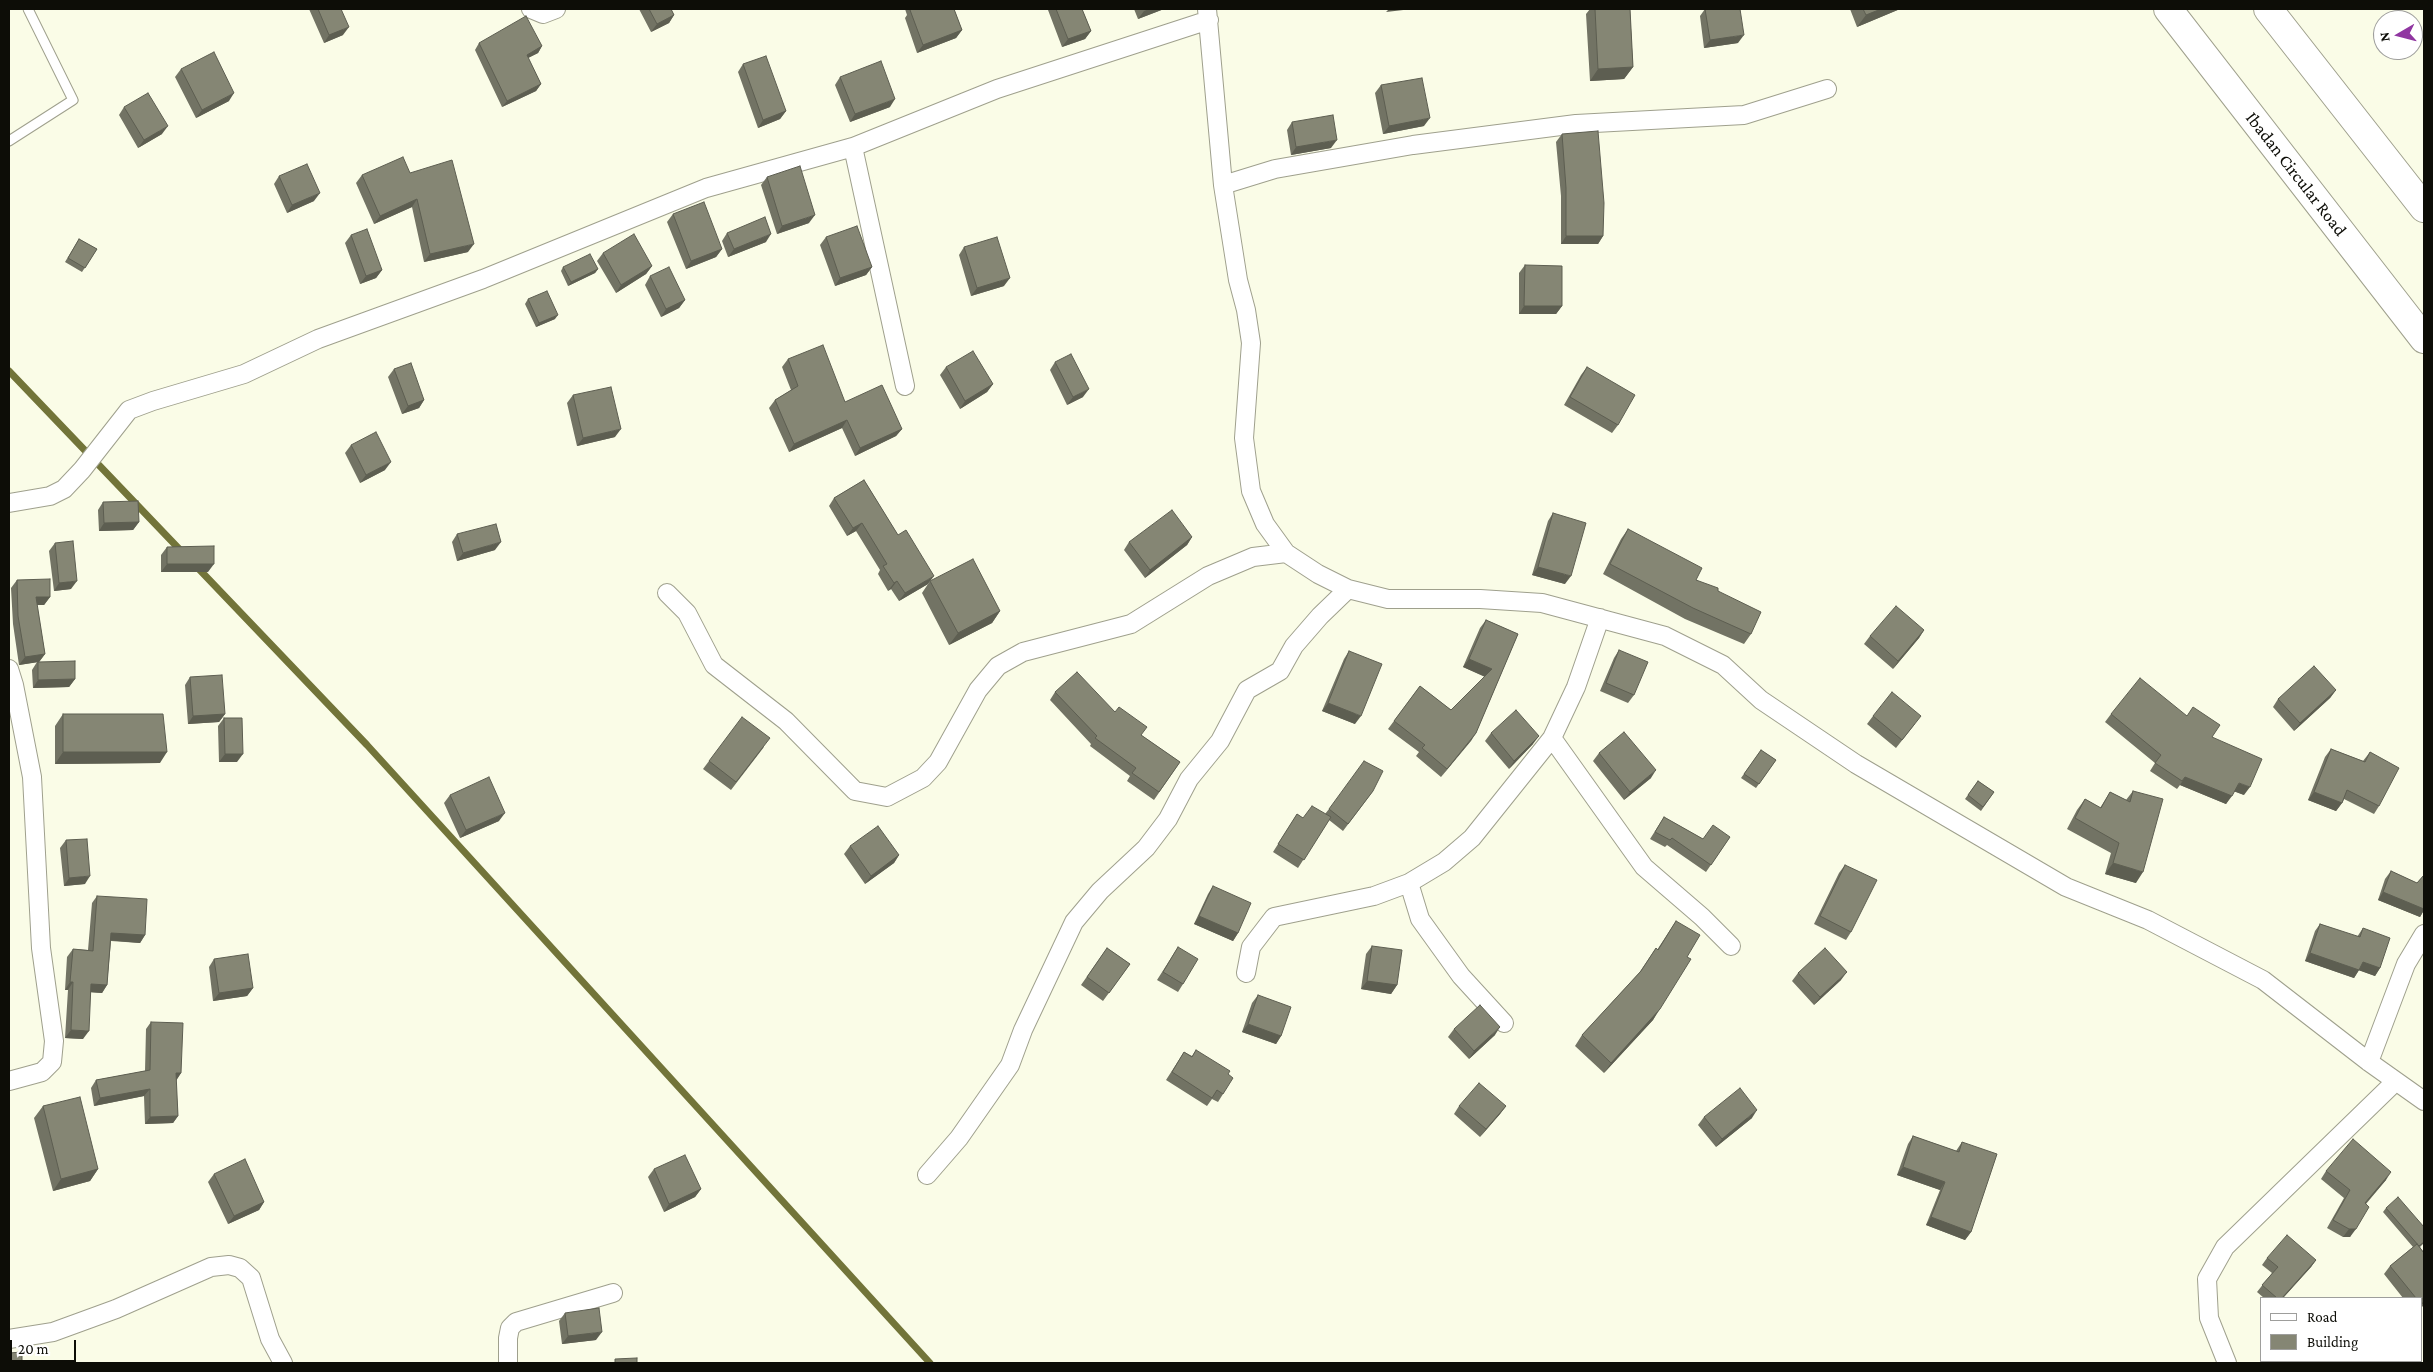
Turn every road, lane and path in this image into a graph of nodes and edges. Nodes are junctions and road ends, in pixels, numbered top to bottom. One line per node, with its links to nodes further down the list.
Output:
1 (28, 9): 8 (lane)
2 (531, 9): 3 (street)
3 (556, 9)
4 (2168, 9): 12 (highway, Ibadan Circular Road)
5 (2268, 9): 11 (highway)
6 (1208, 14): 9 (street); 10 (street)
7 (1827, 89): 10 (street)
8 (9, 141)
9 (854, 147): 13 (street); 14 (street)
10 (1223, 185): 15 (street)
11 (2424, 208)
12 (2424, 339)
13 (905, 386)
14 (9, 503)
15 (1286, 553): 16 (street); 17 (street)
16 (1348, 589): 18 (street); 30 (street)
17 (667, 593)
18 (1600, 618): 20 (street); 26 (street)
19 (9, 669): 27 (street)
20 (1552, 738): 21 (street); 23 (street)
21 (1409, 883): 24 (street); 25 (street)
22 (2424, 934): 26 (street)
23 (1731, 946)
24 (1246, 972)
25 (1504, 1023)
26 (2369, 1062): 28 (street)
27 (9, 1081)
28 (2396, 1081): 29 (street); 35 (street)
29 (2424, 1101)
30 (927, 1175)
31 (613, 1293): 34 (street)
32 (9, 1339): 33 (street)
33 (283, 1363)
34 (508, 1363)
35 (2226, 1363)

